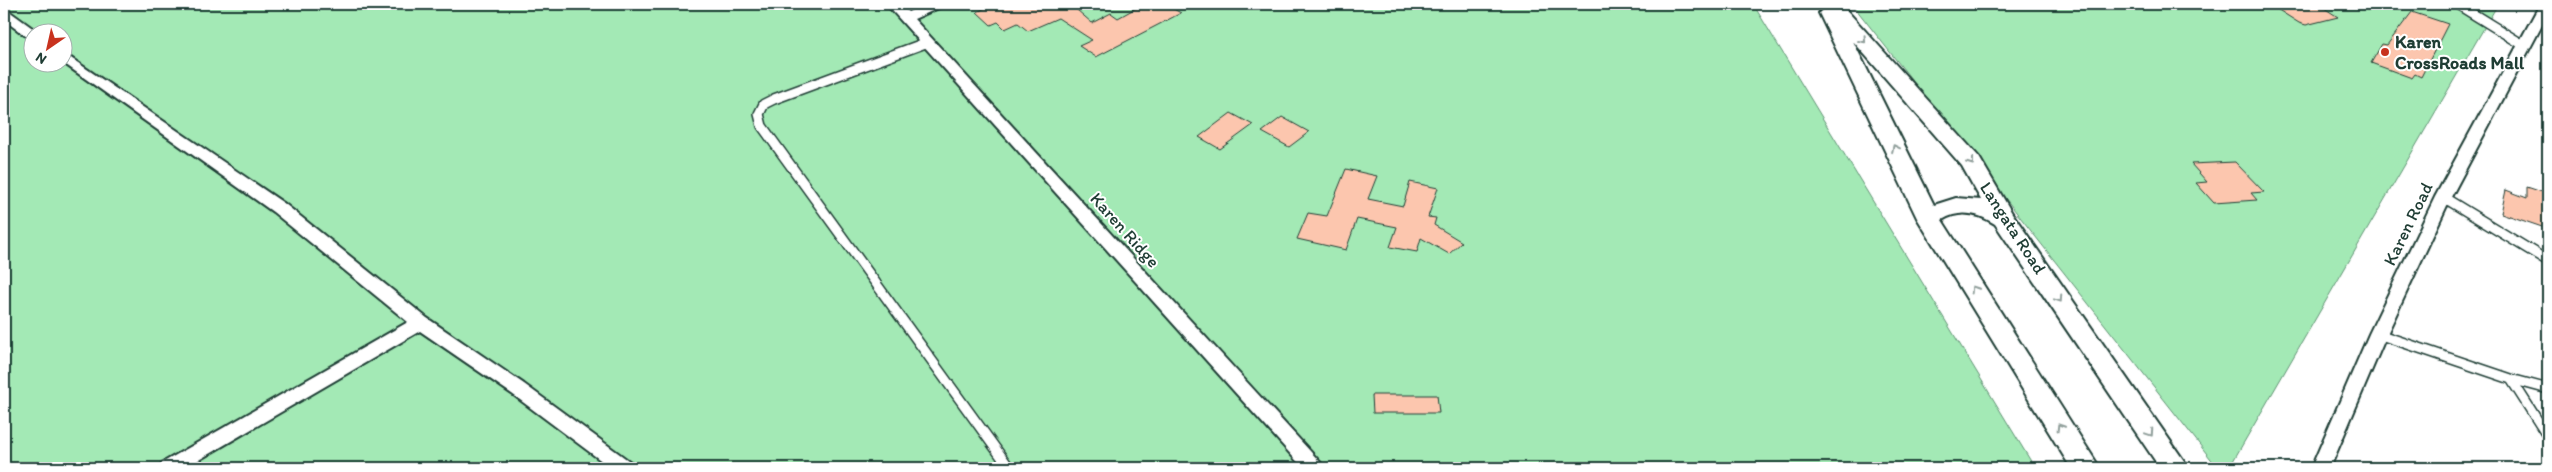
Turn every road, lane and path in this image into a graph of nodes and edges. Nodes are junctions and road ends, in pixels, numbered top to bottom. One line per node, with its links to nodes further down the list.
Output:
1 (893, 4): 8 (street, Karen Ridge)
2 (936, 4): 8 (street)
3 (1824, 4): 14 (main road, one-way to 3)
4 (1831, 4): 15 (main road, Langata Road, one-way to 15)
5 (2457, 4): 11 (lane)
6 (2547, 4): 11 (street, Karen Road)
7 (4, 14): 9 (street)
8 (906, 18): 10 (street, Karen Ridge)
9 (22, 27)
10 (928, 42): 22 (lane); 25 (street, Karen Ridge)
11 (2525, 46): 13 (street, Karen Road)
12 (72, 63): 17 (street)
13 (2443, 197): 16 (lane); 18 (street, Karen Road)
14 (1929, 218): 15 (main road); 26 (main road, one-way to 14)
15 (2003, 218): 27 (main road, Langata Road, one-way to 27)
16 (2548, 261)
17 (421, 323): 23 (street); 24 (street)
18 (2378, 334): 19 (lane); 28 (street, Karen Road)
19 (2511, 379): 20 (lane); 21 (lane)
20 (2548, 388)
21 (2548, 436)
22 (1006, 463)
23 (169, 468)
24 (625, 468)
25 (1314, 468)
26 (2086, 468)
27 (2175, 468)
28 (2320, 468)

